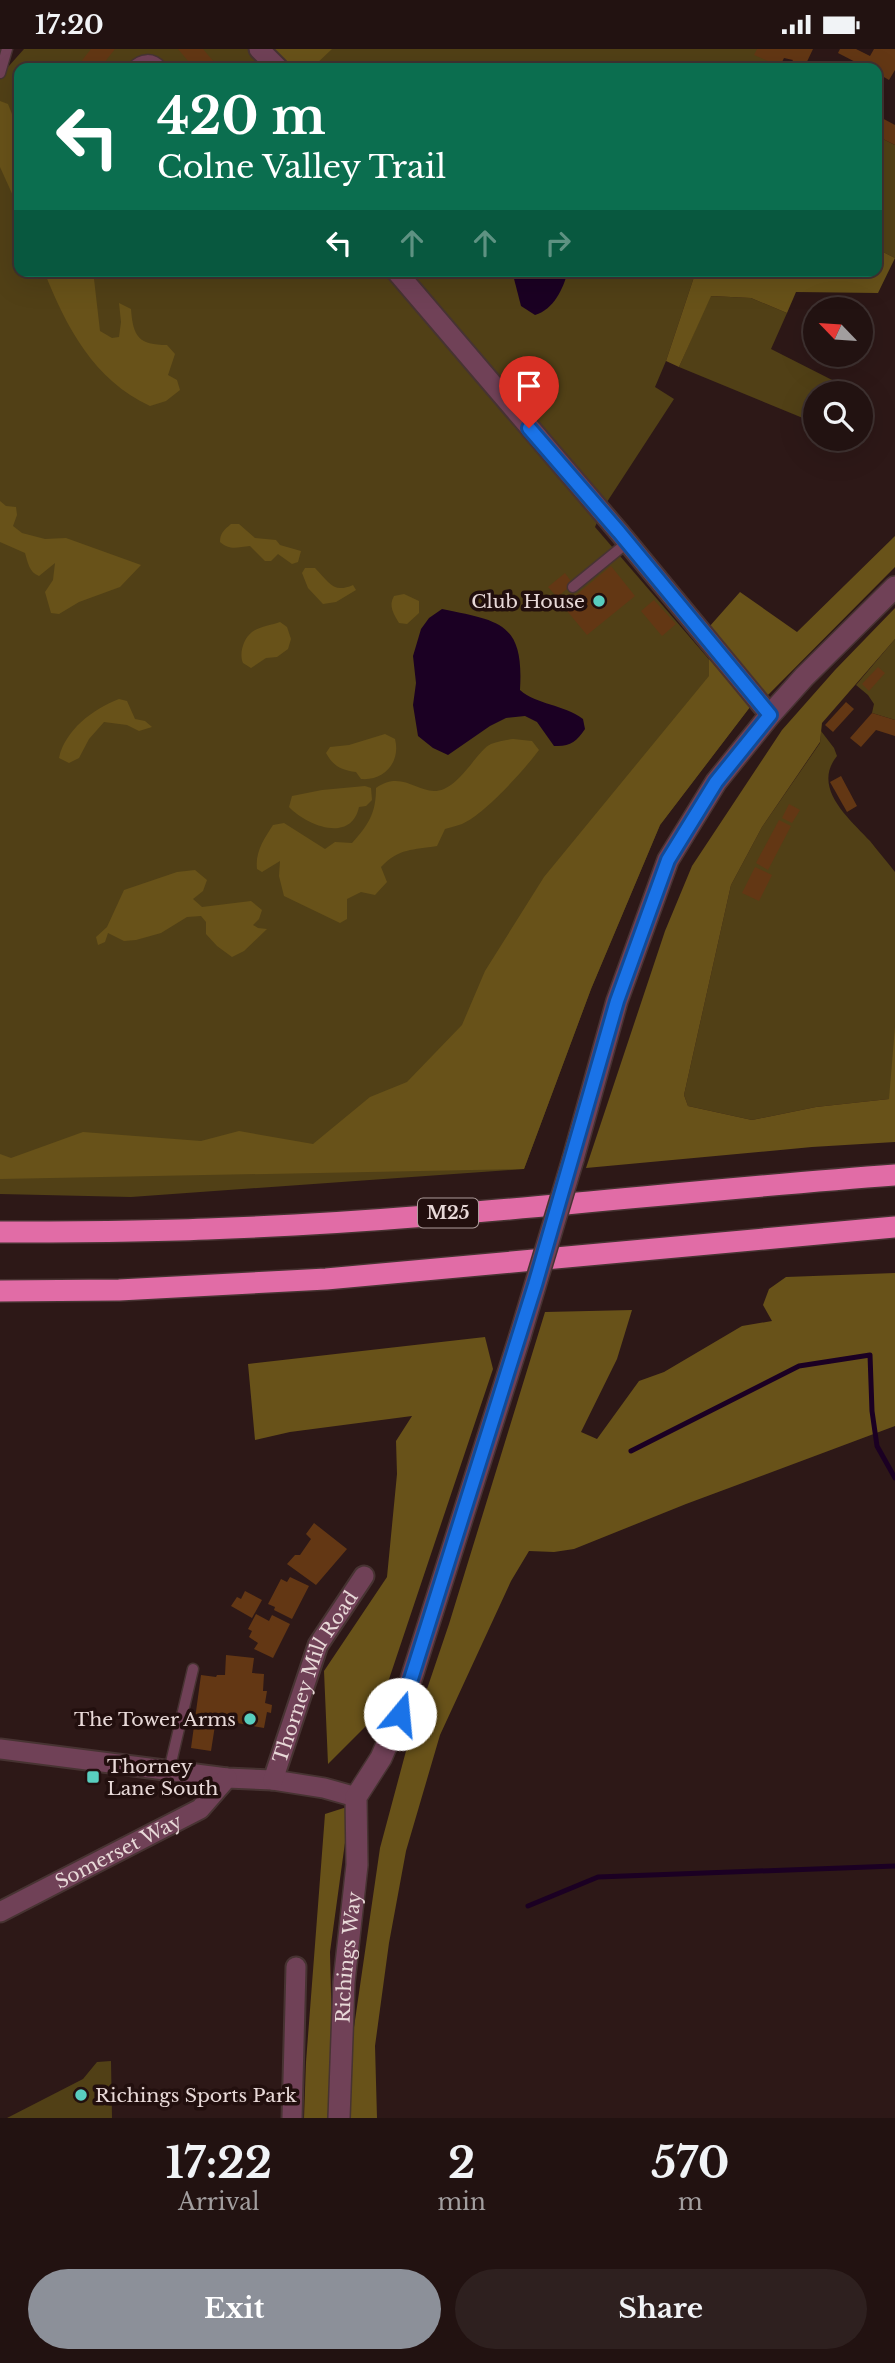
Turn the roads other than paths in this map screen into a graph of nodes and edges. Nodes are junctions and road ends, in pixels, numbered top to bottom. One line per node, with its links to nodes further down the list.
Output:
1 (7, 49): 4 (lane)
2 (260, 49): 3 (street)
3 (273, 63)
4 (0, 73)
5 (401, 277): 6 (street)
6 (628, 542): 7 (lane); 9 (street)
7 (573, 587)
8 (895, 587): 9 (street)
9 (767, 713): 20 (street, bridge)
10 (895, 1175): 12 (highway, M25)
11 (895, 1227): 13 (highway)
12 (0, 1232)
13 (0, 1291)
14 (364, 1576): 19 (street, Thorney Mill Road)
15 (193, 1669): 17 (lane)
16 (0, 1749): 17 (street)
17 (169, 1771): 18 (street)
18 (227, 1778): 19 (street); 21 (street, Somerset Way)
19 (273, 1780): 20 (street)
20 (356, 1797): 24 (street, Richings Way)
21 (0, 1912)
22 (296, 1967): 23 (street)
23 (292, 2118)
24 (339, 2118)

